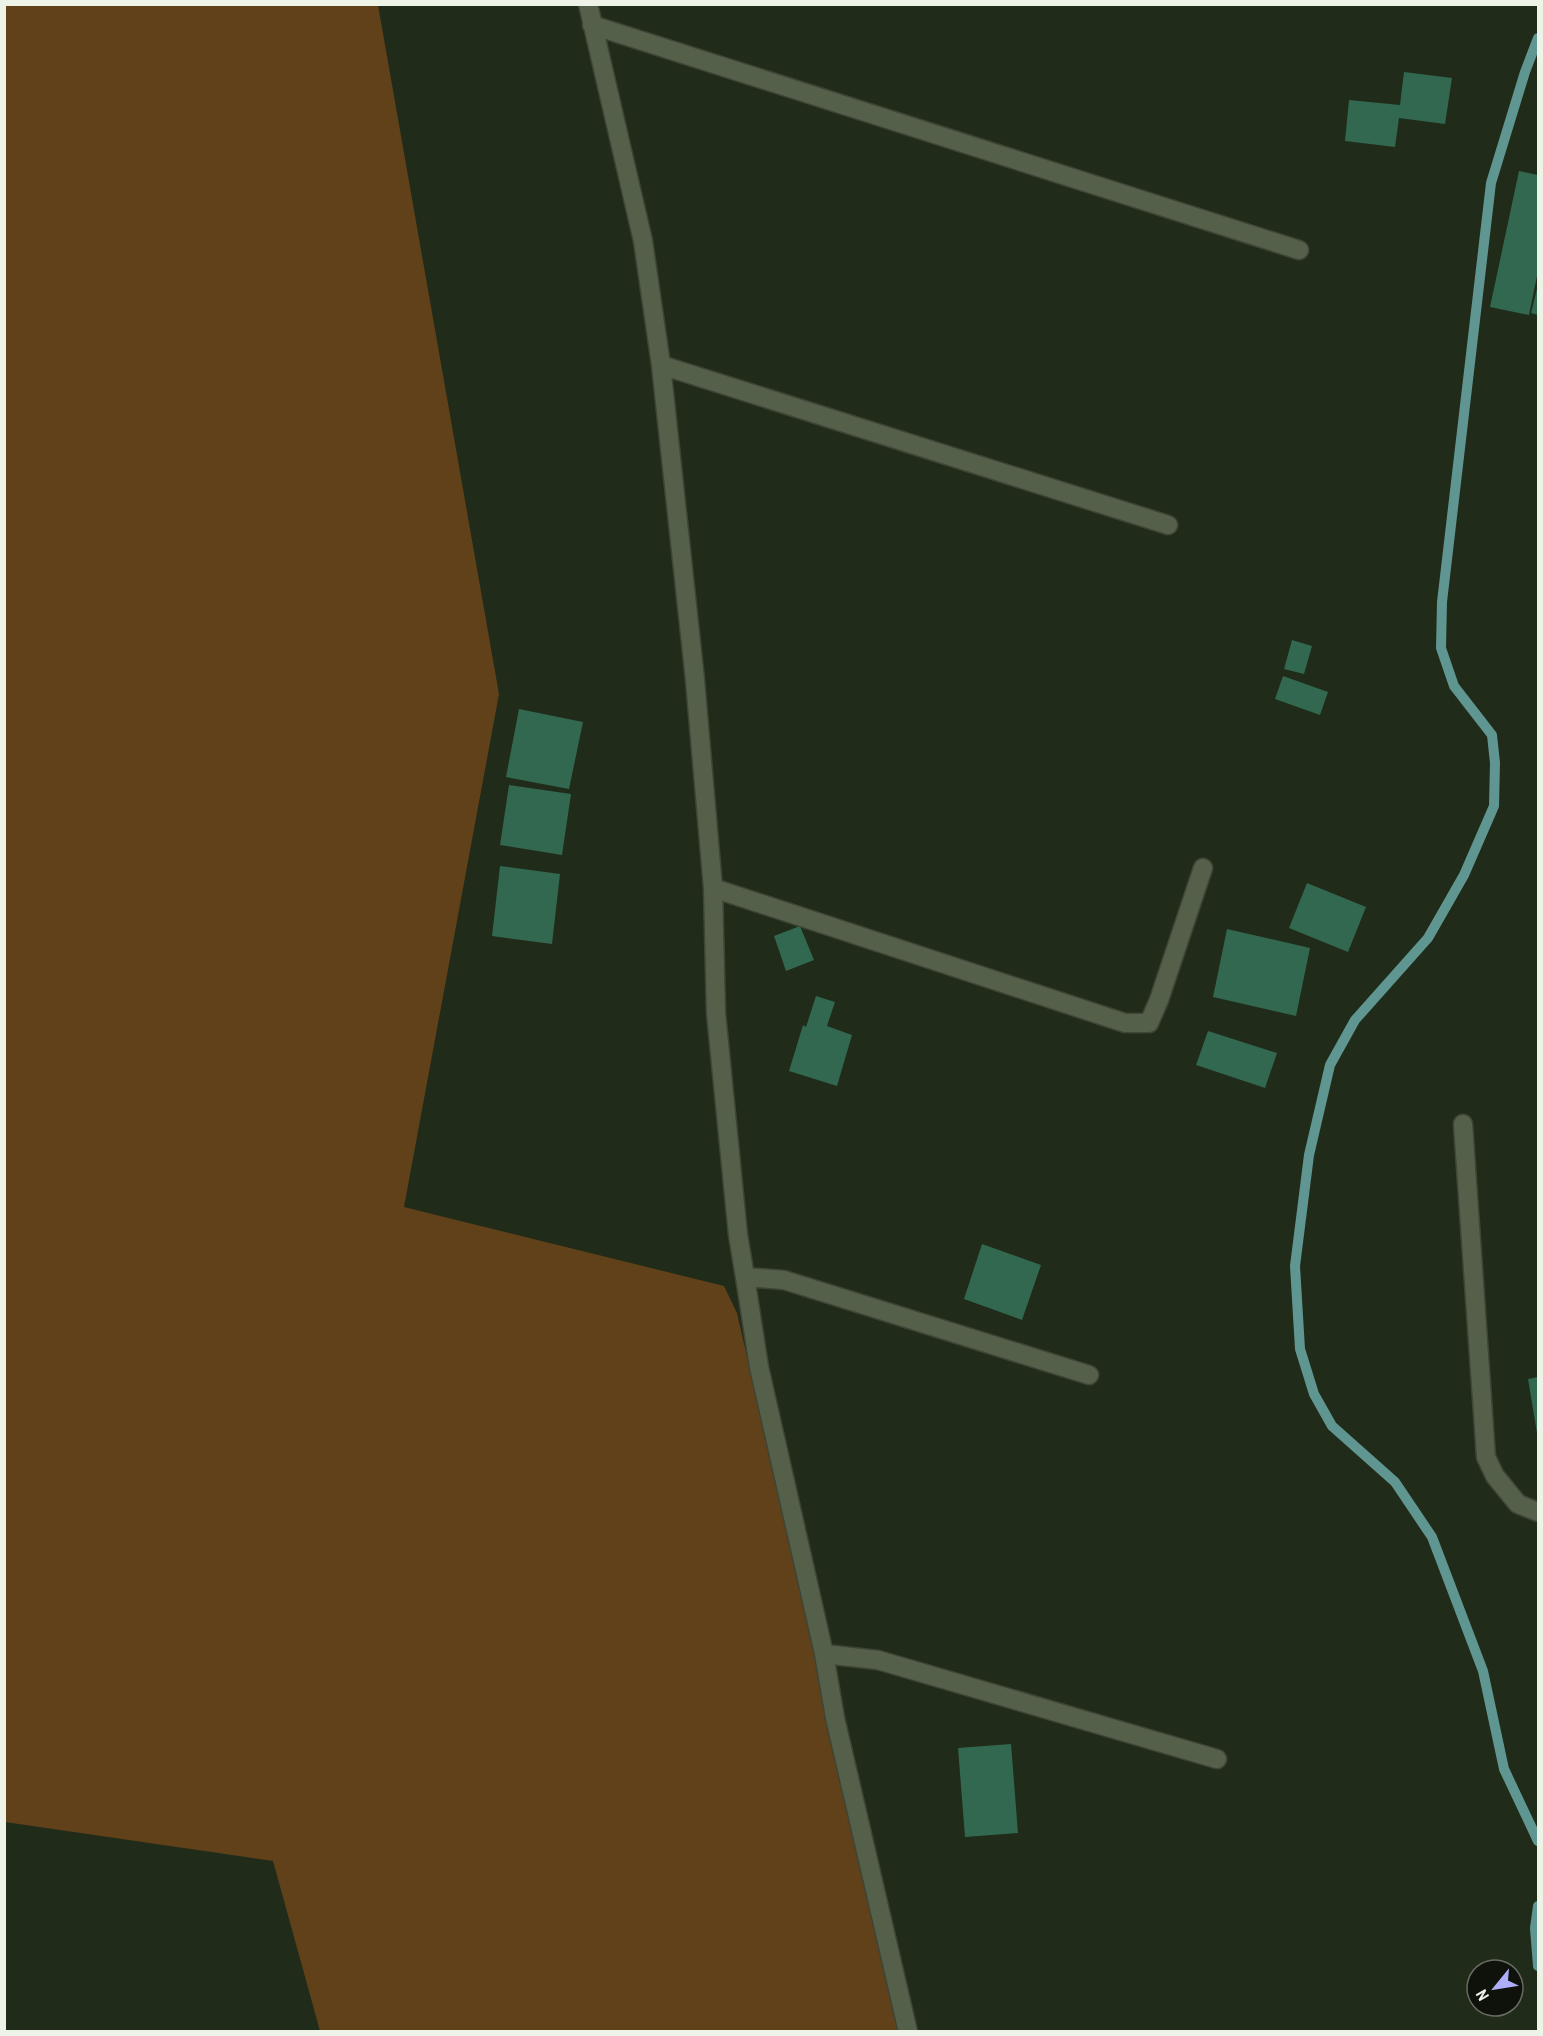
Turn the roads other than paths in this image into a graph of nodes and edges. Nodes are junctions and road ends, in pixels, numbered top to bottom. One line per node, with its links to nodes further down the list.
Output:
1 (588, 4): 2 (street)
2 (592, 24): 3 (street); 4 (street)
3 (1299, 250)
4 (662, 365): 5 (street); 7 (street)
5 (1168, 525)
6 (1203, 868): 7 (street)
7 (713, 888): 9 (street)
8 (1463, 1124): 11 (street)
9 (746, 1277): 10 (street); 12 (street)
10 (1089, 1375)
11 (1539, 1512)
12 (824, 1654): 13 (street); 14 (street)
13 (1217, 1759)
14 (908, 2031)

